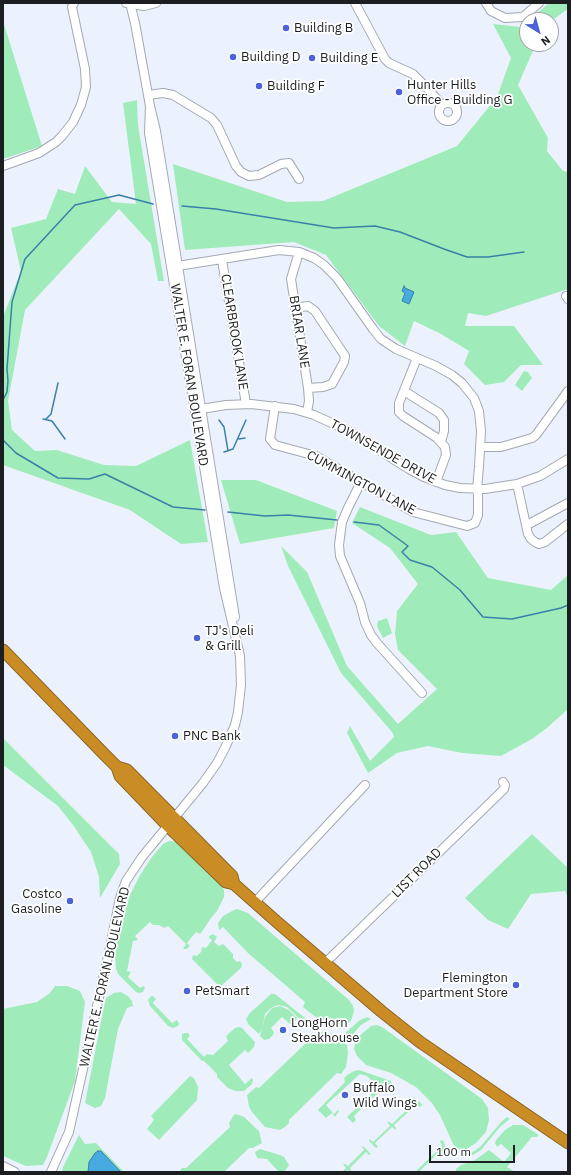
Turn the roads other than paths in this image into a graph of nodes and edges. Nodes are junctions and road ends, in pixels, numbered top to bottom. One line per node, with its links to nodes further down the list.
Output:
1 (74, 3): 9 (street)
2 (128, 3): 3 (street); 7 (street, WALTER E. FORAN BOULEVARD)
3 (156, 3)
4 (355, 3): 8 (street)
5 (486, 3): 6 (street)
6 (539, 3)
7 (148, 95): 10 (street); 13 (street, WALTER E. FORAN BOULEVARD)
8 (442, 105)
9 (3, 166)
10 (299, 179)
11 (299, 252): 12 (street, CUMMINGTON LANE); 14 (street, BRIAR LANE); 15 (street, CUMMINGTON LANE)
12 (222, 260): 13 (street, CUMMINGTON LANE); 19 (street, CLEARBROOK LANE)
13 (175, 267): 21 (street, WALTER E. FORAN BOULEVARD)
14 (295, 308): 16 (street, BRIAR LANE); 16 (street)
15 (417, 358): 17 (street); 24 (street, CUMMINGTON LANE)
16 (308, 388): 22 (street, BRIAR LANE)
17 (404, 391): 23 (street); 23 (street)
18 (568, 391): 24 (street)
19 (246, 404): 20 (street, TOWNSENDE DRIVE); 21 (street, TOWNSENDE DRIVE)
20 (275, 406): 22 (street, TOWNSENDE DRIVE); 26 (street, CUMMINGTON LANE)
21 (198, 410): 37 (street, WALTER E. FORAN BOULEVARD)
22 (307, 412): 27 (street, TOWNSENDE DRIVE)
23 (441, 442): 27 (street)
24 (481, 447): 29 (street, CUMMINGTON LANE)
25 (568, 459): 28 (street, TOWNSENDE DRIVE)
26 (360, 482): 29 (street, CUMMINGTON LANE); 34 (street)
27 (436, 482): 29 (street, TOWNSENDE DRIVE)
28 (517, 484): 29 (street, TOWNSENDE DRIVE); 32 (street)
29 (477, 490)
30 (568, 503): 32 (street)
31 (568, 524): 32 (street)
32 (527, 525)
33 (3, 650): 37 (highway)
34 (422, 694)
35 (503, 782): 39 (street, LIST ROAD)
36 (365, 784): 38 (street)
37 (171, 821): 38 (highway); 43 (street, WALTER E. FORAN BOULEVARD)
38 (255, 902): 39 (highway)
39 (326, 963): 40 (highway)
40 (568, 1143)
41 (3, 1166): 42 (street)
42 (15, 1172)
43 (51, 1172)

